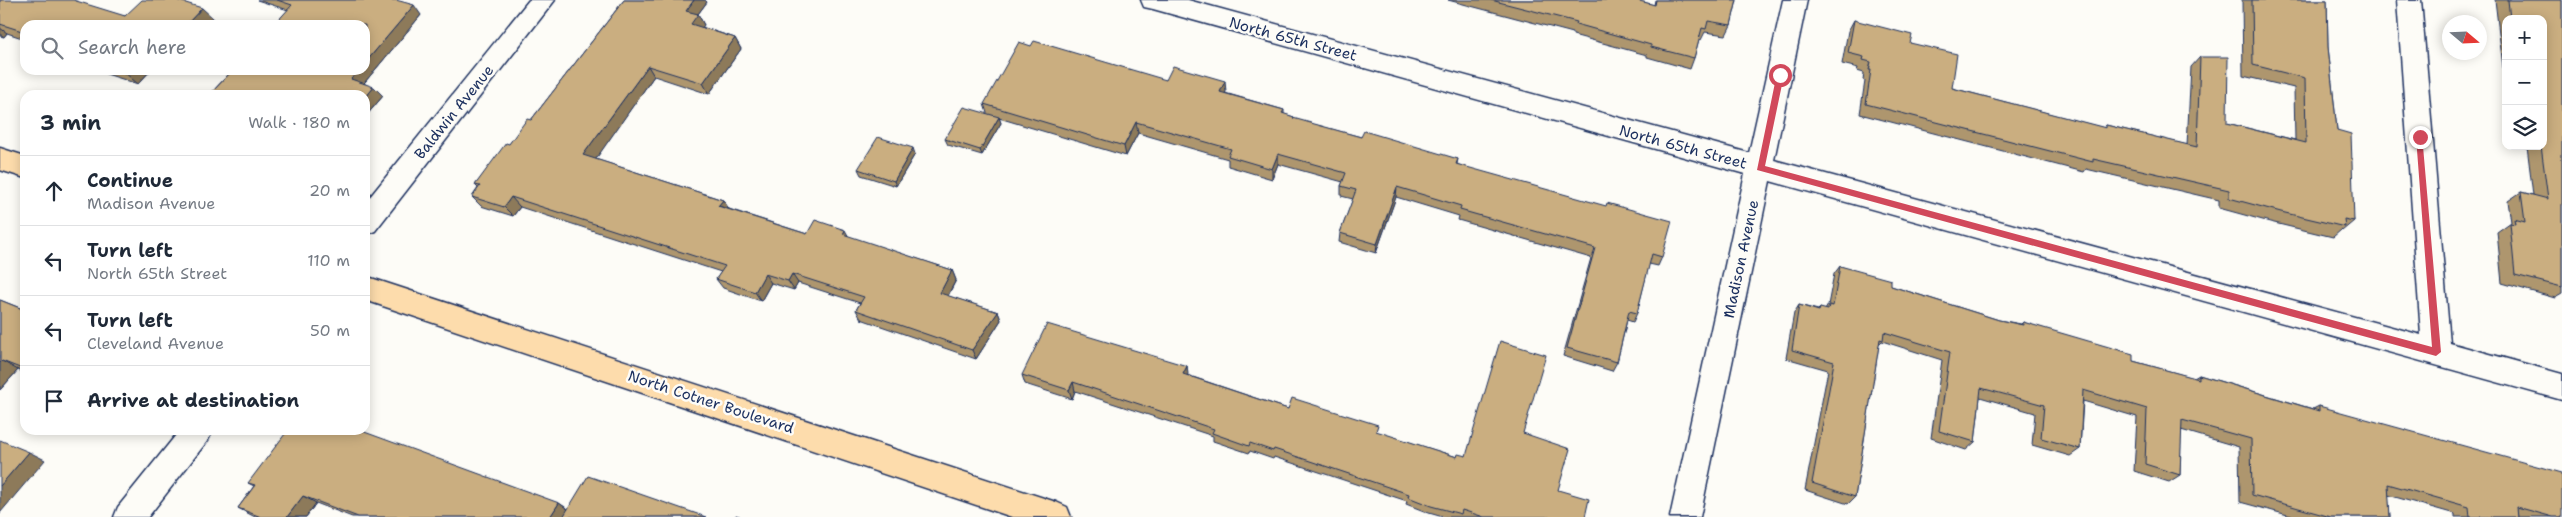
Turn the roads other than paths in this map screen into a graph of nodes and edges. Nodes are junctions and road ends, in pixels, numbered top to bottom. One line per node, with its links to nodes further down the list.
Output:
1 (1152, 0): 7 (street, North 65th Street)
2 (1795, 0): 7 (street, Madison Avenue)
3 (2409, 0): 10 (street)
4 (533, 2): 8 (street, Baldwin Avenue)
5 (0, 159): 6 (main road)
6 (20, 165)
7 (1760, 168): 10 (street, North 65th Street); 15 (street, Madison Avenue)
8 (370, 216)
9 (370, 290): 14 (main road, North Cotner Boulevard)
10 (2436, 352): 11 (street, North 65th Street)
11 (2562, 387)
12 (194, 435): 13 (street)
13 (129, 517)
14 (1056, 517)
15 (1685, 517)

